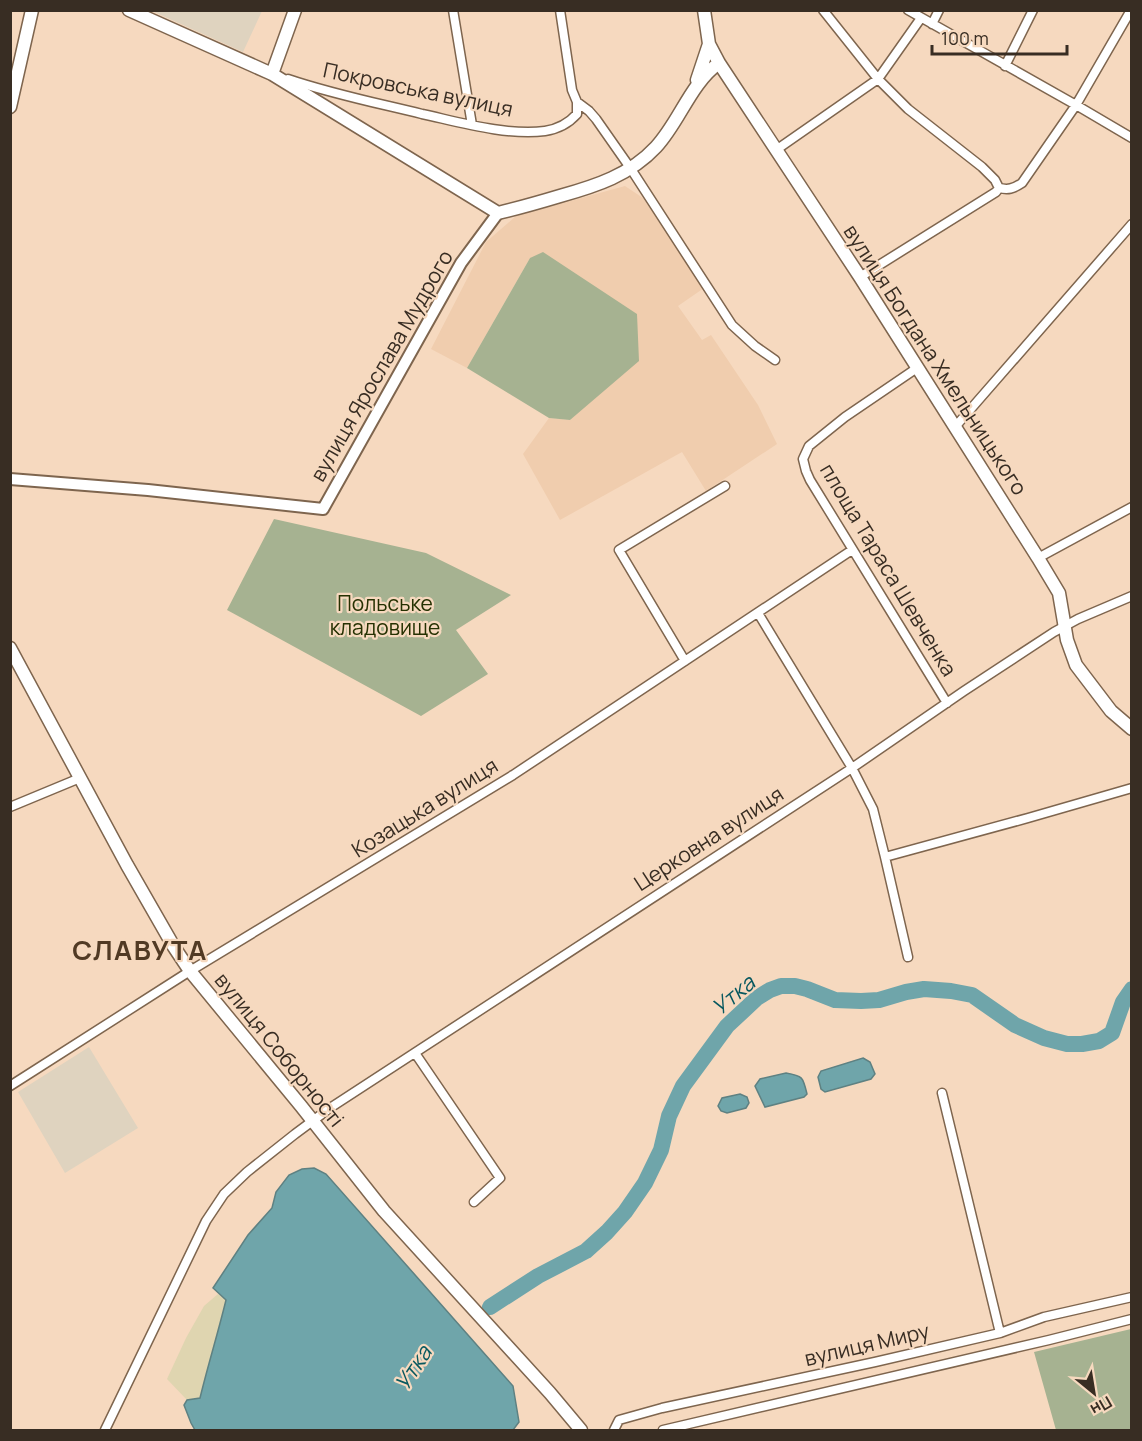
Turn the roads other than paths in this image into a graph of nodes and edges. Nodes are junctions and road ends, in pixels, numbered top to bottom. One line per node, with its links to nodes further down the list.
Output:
1 (32, 10): 23 (main road)
2 (129, 10): 17 (main road, Покровська вулиця)
3 (295, 10): 17 (main road)
4 (453, 10): 24 (street)
5 (560, 10): 21 (street)
6 (704, 10): 14 (main road, вулиця Богдана Хмельницького)
7 (823, 10): 19 (street)
8 (908, 10): 12 (street)
9 (939, 10): 13 (street)
10 (1033, 10): 16 (street)
11 (1131, 10): 22 (street)
12 (921, 18): 13 (street); 19 (street)
13 (932, 24): 16 (street)
14 (709, 44): 15 (main road, вулиця Богдана Хмельницького); 20 (main road)
15 (719, 63): 18 (main road, вулиця Богдана Хмельницького); 20 (main road)
16 (1005, 66): 22 (street)
17 (272, 74): 24 (street, Покровська вулиця); 29 (main road, Покровська вулиця)
18 (728, 77): 20 (main road); 26 (main road, вулиця Богдана Хмельницького)
19 (878, 79): 26 (street); 28 (street)
20 (693, 90): 27 (main road)
21 (577, 102): 24 (street, Покровська вулиця); 27 (street)
22 (1076, 105): 25 (street); 28 (street)
23 (10, 106)
24 (472, 125)
25 (1131, 138)
26 (776, 150): 31 (main road, вулиця Богдана Хмельницького)
27 (631, 169): 29 (main road); 32 (street)
28 (999, 188): 31 (street)
29 (498, 213): 35 (street, вулиця Ярослава Мудрого)
30 (1131, 224): 34 (street)
31 (860, 277): 33 (main road, вулиця Богдана Хмельницького)
32 (775, 360)
33 (917, 368): 34 (main road, вулиця Богдана Хмельницького); 38 (street, площа Тараса Шевченка)
34 (955, 427): 39 (main road, вулиця Богдана Хмельницького)
35 (10, 479)
36 (725, 486): 44 (street)
37 (1131, 507): 39 (street)
38 (852, 550): 41 (street, Козацька вулиця); 45 (street, площа Тараса Шевченка)
39 (1038, 558): 42 (main road, вулиця Богдана Хмельницького)
40 (1131, 596): 42 (street, Церковна вулиця)
41 (758, 613): 44 (street, Козацька вулиця); 47 (street)
42 (1064, 627): 45 (street, Церковна вулиця); 46 (main road, вулиця Богдана Хмельницького)
43 (10, 648): 48 (main road, вулиця Соборності)
44 (685, 661): 53 (street, Козацька вулиця)
45 (947, 703): 47 (street, Церковна вулиця)
46 (1131, 729)
47 (852, 768): 51 (street); 54 (street, Церковна вулиця)
48 (80, 778): 50 (street); 53 (main road, вулиця Соборності)
49 (1131, 788): 51 (street)
50 (10, 807)
51 (885, 857): 52 (street)
52 (908, 957)
53 (190, 972): 55 (street, Козацька вулиця); 57 (main road, вулиця Соборності)
54 (415, 1053): 57 (street, Церковна вулиця); 58 (street)
55 (10, 1086)
56 (942, 1093): 61 (street)
57 (312, 1121): 62 (street, Церковна вулиця); 63 (main road, вулиця Соборності)
58 (474, 1202)
59 (1131, 1298): 61 (street, вулиця Миру)
60 (1131, 1319): 65 (street, вулиця Миру)
61 (1000, 1333): 64 (street, вулиця Миру)
62 (105, 1431)
63 (582, 1431)
64 (614, 1431)
65 (663, 1431)

